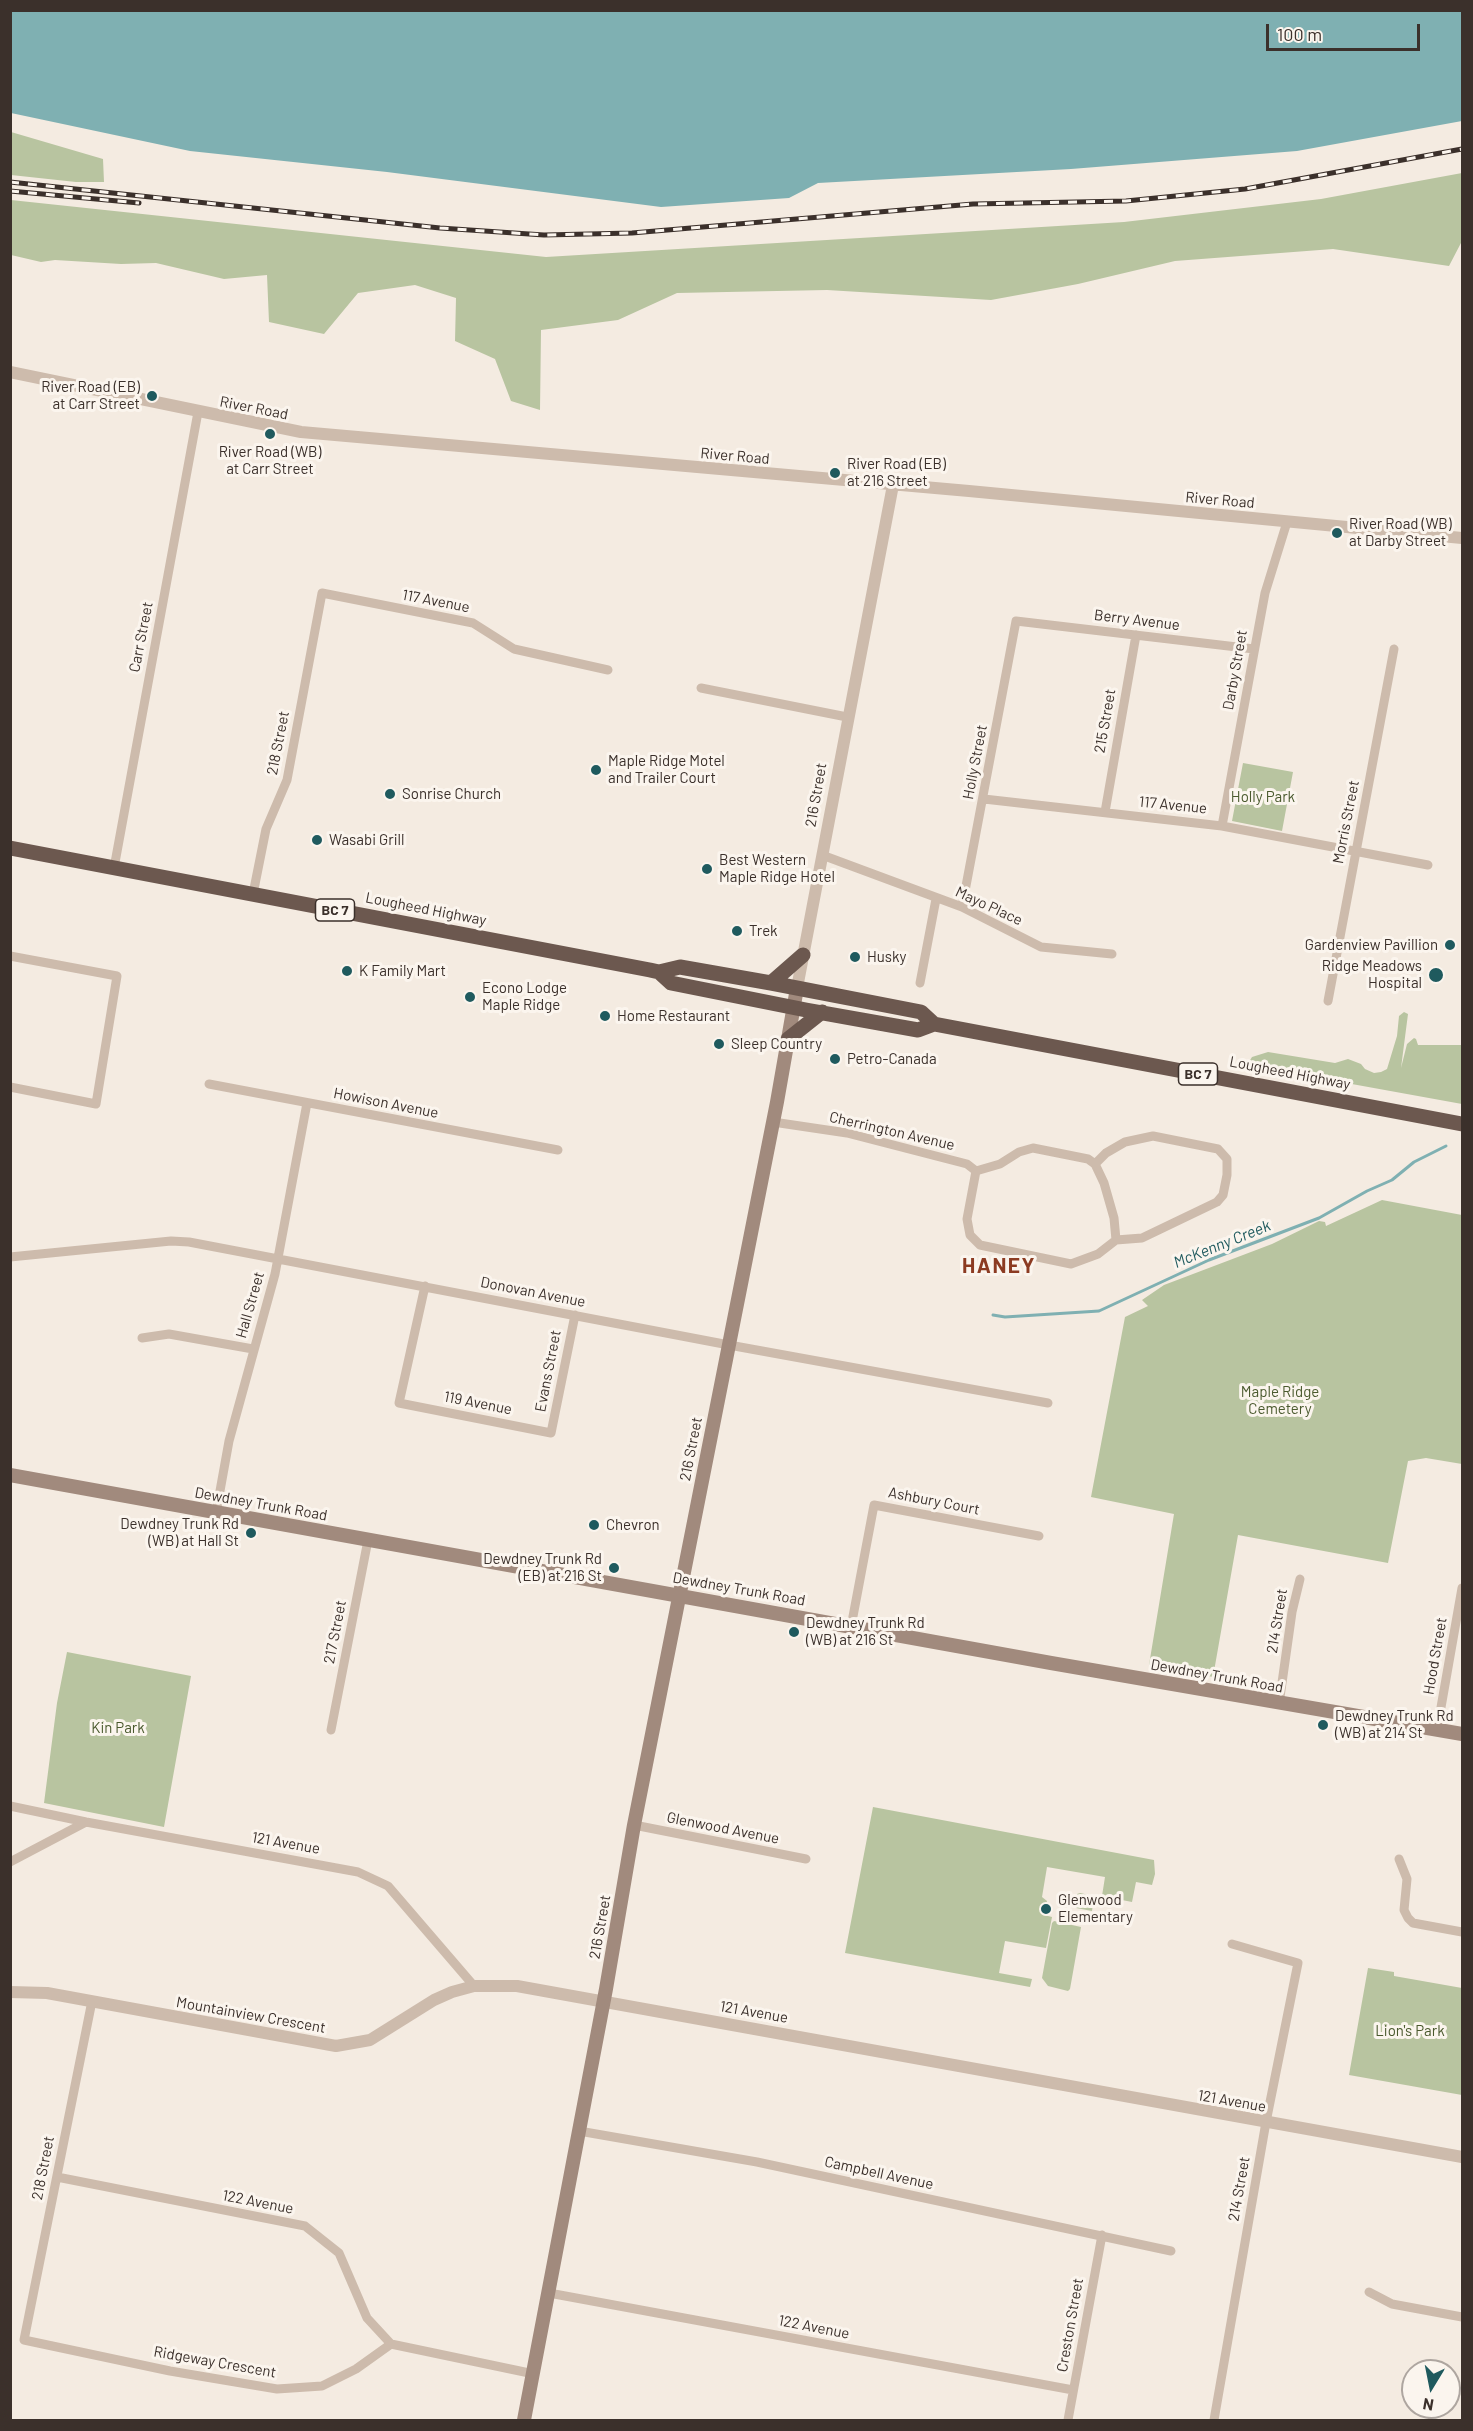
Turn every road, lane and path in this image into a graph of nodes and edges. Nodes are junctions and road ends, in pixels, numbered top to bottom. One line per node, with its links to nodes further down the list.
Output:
1 (10, 372): 2 (street, River Road)
2 (198, 412): 3 (street, River Road); 21 (street, Carr Street)
3 (893, 485): 4 (street, River Road); 13 (street, 216 Street)
4 (1287, 522): 5 (street, River Road); 10 (street, Darby Street)
5 (1462, 538)
6 (322, 593): 11 (street, 117 Avenue); 22 (street, 218 Street)
7 (1016, 621): 8 (street, Berry Avenue); 14 (street, Holly Street)
8 (1136, 634): 10 (street, Berry Avenue); 15 (street, 215 Street)
9 (1394, 648): 18 (street, Morris Street)
10 (1254, 649): 16 (street, Darby Street)
11 (608, 670)
12 (701, 688): 13 (street)
13 (847, 717): 19 (street, 216 Street)
14 (984, 799): 15 (street, 117 Avenue); 24 (street, Holly Street)
15 (1105, 812): 16 (street, 117 Avenue)
16 (1222, 826): 18 (street, 117 Avenue)
17 (10, 848): 21 (highway, Lougheed Highway / BC 7)
18 (1356, 851): 20 (street, 117 Avenue); 32 (street, Morris Street)
19 (822, 855): 23 (street); 27 (street, 216 Street)
20 (1428, 865)
21 (114, 868): 22 (highway, Lougheed Highway / BC 7)
22 (253, 894): 28 (highway, Lougheed Highway / BC 7)
23 (936, 899): 24 (street, Mayo Place); 30 (street, Mayo Place)
24 (962, 907): 25 (street, Mayo Place)
25 (1112, 954)
26 (10, 956): 38 (street)
27 (803, 956): 29 (highway); 31 (street, 216 Street)
28 (659, 972): 29 (highway, Lougheed Highway / BC 7); 33 (highway, Lougheed Highway / BC 7)
29 (771, 983): 31 (highway, Lougheed Highway / BC 7)
30 (920, 983)
31 (797, 988): 33 (main road, 216 Street); 35 (highway, Lougheed Highway / BC 7)
32 (1328, 1001)
33 (794, 1007): 34 (highway, Lougheed Highway / BC 7); 36 (main road, 216 Street)
34 (822, 1012): 35 (highway, Lougheed Highway / BC 7); 36 (highway)
35 (934, 1024): 41 (highway, Lougheed Highway / BC 7)
36 (788, 1039): 40 (main road, 216 Street)
37 (209, 1084): 39 (street, Howison Avenue)
38 (10, 1087)
39 (307, 1103): 42 (street, Howison Avenue); 47 (street, Hall Street)
40 (773, 1122): 44 (street, Cherrington Avenue); 51 (main road, 216 Street)
41 (1462, 1124)
42 (558, 1150)
43 (1095, 1164): 44 (street); 45 (street); 45 (street)
44 (976, 1171): 45 (street)
45 (1116, 1240)
46 (10, 1257): 47 (street, Donovan Avenue)
47 (277, 1259): 48 (street, Donovan Avenue); 52 (street, Hall Street)
48 (425, 1286): 49 (street, Donovan Avenue); 54 (street, 119 Avenue)
49 (574, 1315): 51 (street, Donovan Avenue); 54 (street, Evans Street)
50 (142, 1338): 52 (street)
51 (729, 1345): 53 (street, Donovan Avenue); 61 (main road, 216 Street)
52 (253, 1348): 56 (street, Hall Street)
53 (1048, 1403)
54 (551, 1433)
55 (10, 1475): 56 (main road, Dewdney Trunk Road)
56 (216, 1513): 58 (main road, Dewdney Trunk Road)
57 (1039, 1536): 62 (street, Ashbury Court)
58 (368, 1540): 61 (main road, Dewdney Trunk Road); 64 (street, 217 Street)
59 (1300, 1579): 63 (street, 214 Street)
60 (1462, 1588): 65 (street, Hood Street)
61 (679, 1595): 62 (main road, Dewdney Trunk Road); 69 (main road, 216 Street)
62 (852, 1627): 63 (main road, Dewdney Trunk Road)
63 (1279, 1704): 65 (main road, Dewdney Trunk Road)
64 (332, 1730)
65 (1437, 1730): 66 (main road, Dewdney Trunk Road)
66 (1462, 1734)
67 (10, 1806): 68 (street, 121 Avenue)
68 (86, 1822): 72 (street); 75 (street, 121 Avenue)
69 (634, 1825): 70 (street, Glenwood Avenue); 77 (main road, 216 Street)
70 (806, 1859)
71 (1399, 1859): 73 (street)
72 (10, 1862)
73 (1462, 1932)
74 (1232, 1944): 79 (street, 214 Street)
75 (474, 1986): 77 (street, 121 Avenue); 78 (street, Mountainview Crescent)
76 (10, 1992): 78 (street, Mountainview Crescent)
77 (604, 2000): 79 (street, 121 Avenue); 80 (main road, 216 Street)
78 (92, 2001): 82 (street, 218 Street)
79 (1266, 2122): 81 (street, 121 Avenue); 92 (street, 214 Street)
80 (579, 2131): 83 (street, Campbell Avenue); 86 (main road, 216 Street)
81 (1462, 2157)
82 (57, 2177): 88 (street, 218 Street); 89 (street, 122 Avenue)
83 (1102, 2235): 84 (street, Campbell Avenue); 91 (street, Creston Street)
84 (1172, 2251)
85 (1369, 2292): 87 (street)
86 (549, 2293): 90 (main road, 216 Street); 91 (street, 122 Avenue)
87 (1462, 2317)
88 (24, 2340): 89 (street, Ridgeway Crescent)
89 (391, 2344): 90 (street)
90 (534, 2374): 93 (main road, 216 Street)
91 (1073, 2390): 94 (street, Creston Street)
92 (1215, 2420)
93 (524, 2421)
94 (1068, 2421)

